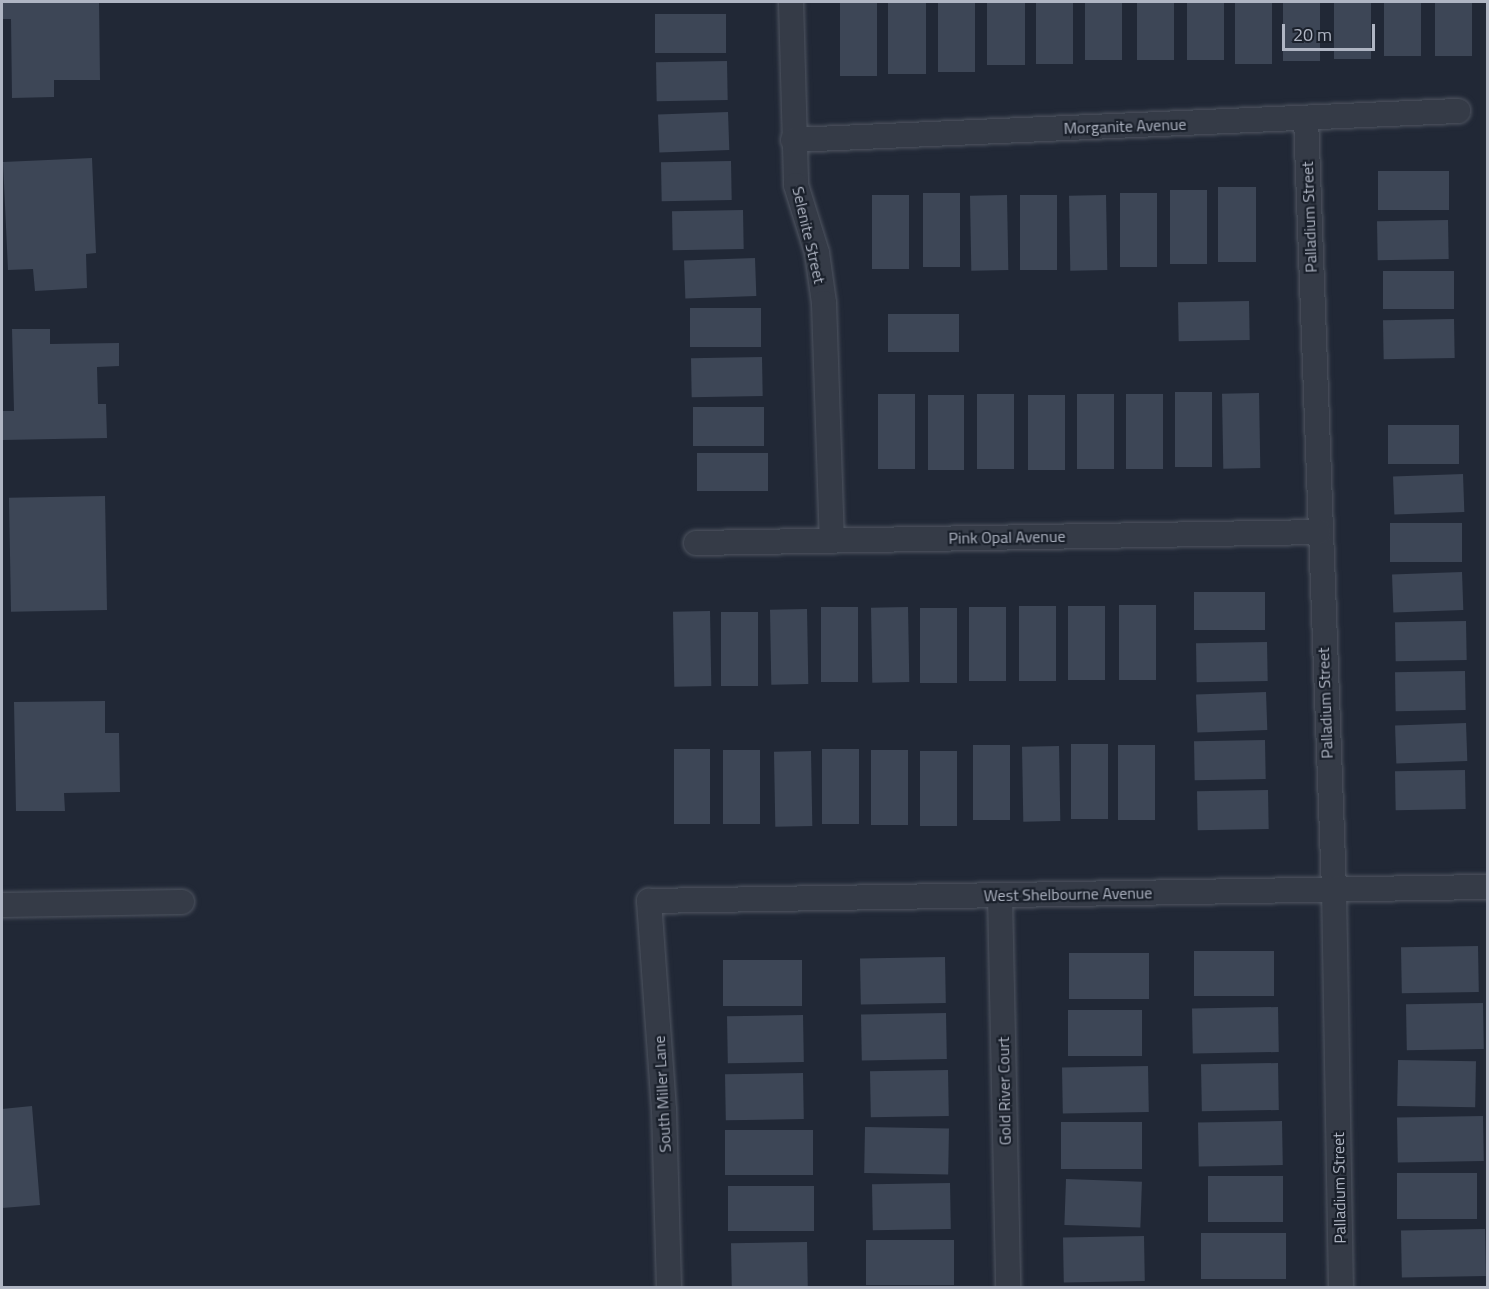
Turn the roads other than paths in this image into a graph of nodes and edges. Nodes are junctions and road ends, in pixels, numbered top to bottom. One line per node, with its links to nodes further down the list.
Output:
1 (791, 2): 4 (street, Selenite Street)
2 (1458, 111): 3 (street, Morganite Avenue)
3 (1306, 118): 4 (street, Morganite Avenue); 5 (street, Palladium Street)
4 (793, 140): 6 (street, Selenite Street)
5 (1319, 532): 6 (street, Pink Opal Avenue); 9 (street, Palladium Street)
6 (832, 540): 7 (street, Pink Opal Avenue)
7 (696, 543)
8 (1488, 887): 9 (street, West Shelbourne Avenue)
9 (1334, 889): 10 (street, West Shelbourne Avenue); 16 (street, Palladium Street)
10 (1000, 895): 11 (street, West Shelbourne Avenue); 15 (street, Gold River Court)
11 (649, 901): 14 (street, South Miller Lane)
12 (182, 902): 13 (street)
13 (2, 905)
14 (669, 1287)
15 (1008, 1287)
16 (1341, 1287)

